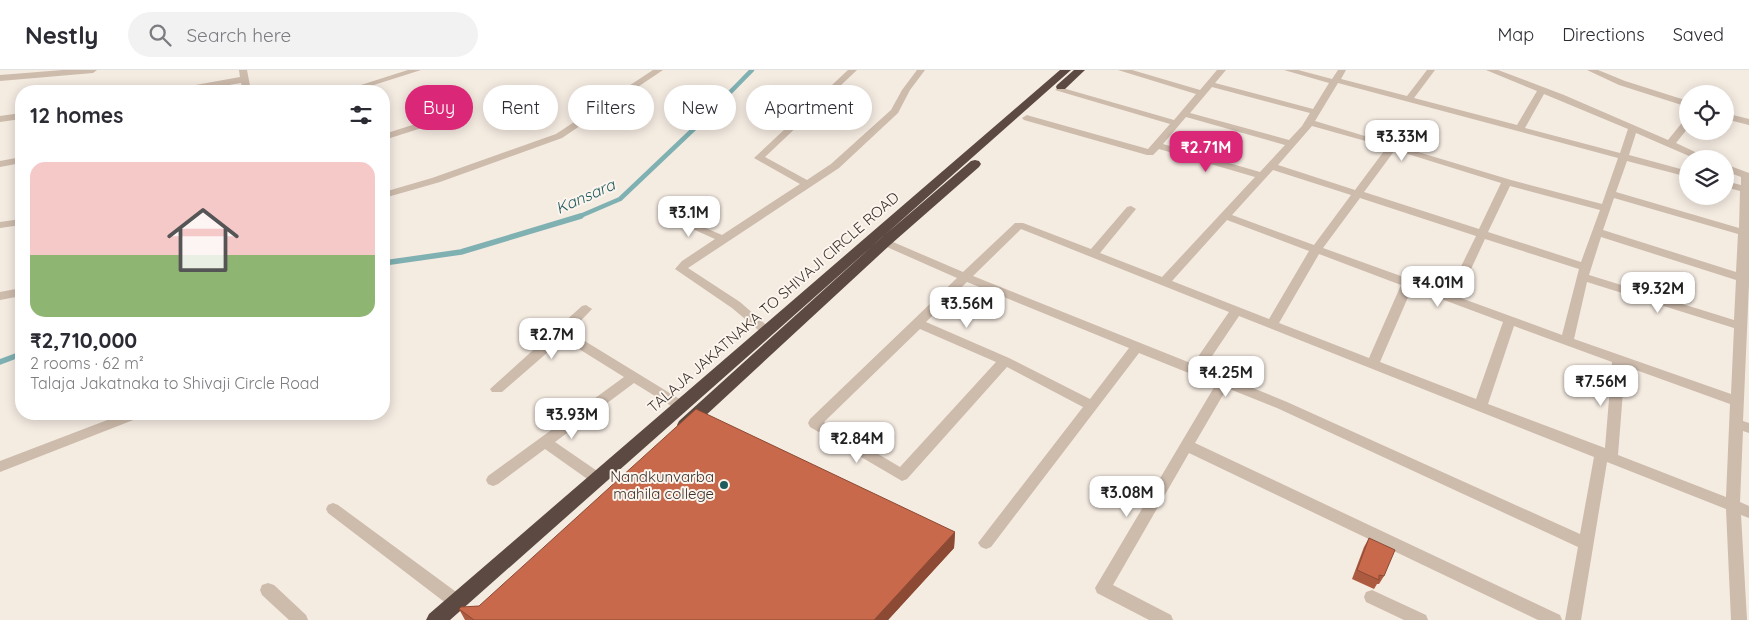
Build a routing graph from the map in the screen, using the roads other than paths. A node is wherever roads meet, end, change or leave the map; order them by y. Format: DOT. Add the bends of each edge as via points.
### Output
graph roads {
  1 [pos="93,70"];
  2 [pos="375,70"];
  3 [pos="417,70"];
  4 [pos="659,70"];
  5 [pos="853,70"];
  6 [pos="921,70"];
  7 [pos="1066,70"];
  8 [pos="1080,70"];
  9 [pos="1122,70"];
  10 [pos="1222,70"];
  11 [pos="1288,70"];
  12 [pos="1342,70"];
  13 [pos="1431,70"];
  14 [pos="1490,70"];
  15 [pos="1592,70"];
  16 [pos="64,71"];
  17 [pos="244,75"];
  18 [pos="0,78"];
  19 [pos="383,80"];
  20 [pos="1335,81"];
  21 [pos="1210,84"];
  22 [pos="203,85"];
  23 [pos="366,85"];
  24 [pos="1059,90"];
  25 [pos="1542,90"];
  26 [pos="1202,93"];
  27 [pos="1409,99"];
  28 [pos="1679,101"];
  29 [pos="1316,112"];
  30 [pos="1184,114"];
  31 [pos="15,117"];
  32 [pos="1027,118"];
  33 [pos="1734,118"];
  34 [pos="0,119"];
  35 [pos="1310,122"];
  36 [pos="1749,122"];
  37 [pos="1176,123"];
  38 [pos="1633,128"];
  39 [pos="1520,129"];
  40 [pos="406,130"];
  41 [pos="1679,132"];
  42 [pos="390,135"];
  43 [pos="1292,144"];
  44 [pos="1670,144"];
  45 [pos="1156,145"];
  46 [pos="1393,146"];
  47 [pos="1684,150"];
  48 [pos="1623,157"];
  49 [pos="15,161"];
  50 [pos="0,164"];
  51 [pos="1271,166"];
  52 [pos="1679,172"];
  53 [pos="1734,173"];
  54 [pos="1262,176"];
  55 [pos="1747,181"];
  56 [pos="1507,182"];
  57 [pos="1734,183"];
  58 [pos="807,184"];
  59 [pos="390,193"];
  60 [pos="1357,194"];
  61 [pos="1611,194"];
  62 [pos="1606,208"];
  63 [pos="1131,209"];
  64 [pos="664,214"];
  65 [pos="1225,216"];
  66 [pos="15,223"];
  67 [pos="0,225"];
  68 [pos="1597,232"];
  69 [pos="1746,233"];
  70 [pos="1482,234"];
  71 [pos="723,239"];
  72 [pos="879,239"];
  73 [pos="1316,249"];
  74 [pos="1093,254"];
  75 [pos="1584,272"];
  76 [pos="966,278"];
  77 [pos="1746,279"];
  78 [pos="1164,282"];
  79 [pos="1408,283"];
  80 [pos="15,293"];
  81 [pos="0,296"];
  82 [pos="1451,299"];
  83 [pos="586,308"];
  84 [pos="1237,310"];
  85 [pos="1510,320"];
  86 [pos="918,323"];
  87 [pos="1272,324"];
  88 [pos="1740,326"];
  89 [pos="767,331"];
  90 [pos="562,333"];
  91 [pos="1567,341"];
  92 [pos="1137,347"];
  93 [pos="1619,359"];
  94 [pos="1005,361"];
  95 [pos="1373,363"];
  96 [pos="1196,370"];
  97 [pos="1744,370"];
  98 [pos="634,377"];
  99 [pos="1224,382"];
  100 [pos="497,389"];
  101 [pos="1737,401"];
  102 [pos="681,406"];
  103 [pos="1092,406"];
  104 [pos="1481,406"];
  105 [pos="121,420"];
  106 [pos="1742,426"];
  107 [pos="674,434"];
  108 [pos="545,442"];
  109 [pos="1186,445"];
  110 [pos="1607,454"];
  111 [pos="0,467"];
  112 [pos="598,479"];
  113 [pos="494,480"];
  114 [pos="1733,505"];
  115 [pos="333,509"];
  116 [pos="1749,512"];
  117 [pos="986,543"];
  118 [pos="1586,544"];
  119 [pos="268,590"];
  120 [pos="1372,597"];
  121 [pos="457,602"];
  122 [pos="300,620"];
  123 [pos="436,620"];
  124 [pos="1165,620"];
  125 [pos="1420,620"];
  126 [pos="1554,620"];
  127 [pos="1573,620"];
  128 [pos="1739,620"];
  1 -- 16 [label="street"];
  2 -- 19 [label="street"];
  3 -- 19 [label="street"];
  4 -- 59 [label="street" via="559,136"];
  5 -- 58 [label="street" via="759,158"];
  6 -- 58 [label="street" via="895,111 835,166"];
  7 -- 72 [label="highway, TALAJA JAKATNAKA TO SHIVAJI CIRCLE ROAD"];
  8 -- 24 [label="highway, TALAJA JAKATNAKA TO SHIVAJI CIRCLE ROAD"];
  9 -- 26 [label="street"];
  10 -- 21 [label="street"];
  11 -- 20 [label="street"];
  12 -- 20 [label="street"];
  13 -- 27 [label="street"];
  14 -- 25 [label="street"];
  15 -- 28 [label="street"];
  16 -- 18 [label="street"];
  17 -- 22 [label="street"];
  19 -- 23 [label="street"];
  20 -- 27 [label="street"];
  20 -- 29 [label="street"];
  21 -- 26 [label="street"];
  21 -- 29 [label="street"];
  24 -- 32 [label="highway, TALAJA JAKATNAKA TO SHIVAJI CIRCLE ROAD"];
  24 -- 37 [label="street"];
  25 -- 38 [label="street"];
  25 -- 39 [label="street"];
  26 -- 30 [label="street"];
  27 -- 39 [label="street"];
  29 -- 35 [label="street"];
  30 -- 37 [label="street"];
  30 -- 43 [label="street"];
  31 -- 34 [label="street"];
  32 -- 45 [label="street" via="1150,153"];
  32 -- 72 [label="highway, TALAJA JAKATNAKA TO SHIVAJI CIRCLE ROAD"];
  33 -- 36 [label="street"];
  35 -- 43 [label="street"];
  35 -- 46 [label="street"];
  37 -- 45 [label="street"];
  38 -- 44 [label="street"];
  38 -- 48 [label="street"];
  39 -- 48 [label="street"];
  40 -- 42 [label="street"];
  41 -- 44 [label="street"];
  43 -- 51 [label="street"];
  44 -- 47 [label="street"];
  45 -- 54 [label="street"];
  46 -- 56 [label="street"];
  46 -- 60 [label="street"];
  48 -- 52 [label="street"];
  48 -- 61 [label="street"];
  49 -- 50 [label="street"];
  51 -- 54 [label="street"];
  51 -- 60 [label="street"];
  53 -- 55 [label="street"];
  54 -- 65 [label="street"];
  55 -- 57 [label="street"];
  55 -- 69 [label="street"];
  56 -- 62 [label="street"];
  56 -- 70 [label="street"];
  58 -- 71 [label="street"];
  60 -- 70 [label="street"];
  60 -- 73 [label="street"];
  61 -- 62 [label="street"];
  61 -- 69 [label="street"];
  62 -- 68 [label="street"];
  63 -- 74 [label="street"];
  64 -- 71 [label="street"];
  65 -- 73 [label="street"];
  65 -- 78 [label="street"];
  66 -- 67 [label="street"];
  68 -- 75 [label="street"];
  68 -- 77 [label="street"];
  69 -- 77 [label="street"];
  70 -- 75 [label="street"];
  70 -- 82 [label="street"];
  71 -- 89 [label="street" via="681,269 736,305"];
  72 -- 76 [label="street"];
  72 -- 89 [label="highway, TALAJA JAKATNAKA TO SHIVAJI CIRCLE ROAD"];
  72 -- 107 [label="highway, TALAJA JAKATNAKA TO SHIVAJI CIRCLE ROAD"];
  73 -- 79 [label="street"];
  73 -- 87 [label="street"];
  74 -- 76 [label="street" via="1019,225"];
  74 -- 78 [label="street"];
  75 -- 88 [label="street"];
  75 -- 91 [label="street"];
  76 -- 86 [label="street"];
  76 -- 92 [label="street"];
  77 -- 88 [label="street"];
  78 -- 84 [label="street"];
  79 -- 82 [label="street"];
  79 -- 95 [label="street"];
  80 -- 81 [label="street"];
  82 -- 85 [label="street"];
  83 -- 90 [label="street"];
  84 -- 87 [label="street"];
  84 -- 96 [label="street"];
  85 -- 91 [label="street"];
  85 -- 104 [label="street"];
  86 -- 94 [label="street"];
  86 -- 94 [label="street" via="815,423 902,475"];
  87 -- 95 [label="street"];
  88 -- 97 [label="street"];
  89 -- 102 [label="highway, TALAJA JAKATNAKA TO SHIVAJI CIRCLE ROAD"];
  90 -- 98 [label="street"];
  90 -- 100 [label="street"];
  91 -- 93 [label="street"];
  92 -- 96 [label="street"];
  92 -- 103 [label="street"];
  93 -- 101 [label="street"];
  93 -- 110 [label="street"];
  94 -- 103 [label="street"];
  95 -- 104 [label="street"];
  96 -- 99 [label="street"];
  97 -- 101 [label="street"];
  98 -- 102 [label="street"];
  98 -- 108 [label="street"];
  99 -- 109 [label="street"];
  99 -- 118 [label="street" via="1282,405"];
  101 -- 106 [label="street"];
  102 -- 112 [label="highway, TALAJA JAKATNAKA TO SHIVAJI CIRCLE ROAD"];
  103 -- 117 [label="street"];
  104 -- 110 [label="street"];
  105 -- 111 [label="street"];
  106 -- 114 [label="street"];
  108 -- 112 [label="street"];
  108 -- 113 [label="street"];
  109 -- 124 [label="street" via="1103,588"];
  109 -- 126 [label="street"];
  110 -- 114 [label="street"];
  110 -- 118 [label="street"];
  112 -- 121 [label="highway, TALAJA JAKATNAKA TO SHIVAJI CIRCLE ROAD"];
  114 -- 116 [label="street"];
  114 -- 128 [label="street"];
  115 -- 121 [label="street"];
  118 -- 127 [label="street"];
  119 -- 122 [label="street"];
  120 -- 125 [label="street"];
  121 -- 123 [label="highway, TALAJA JAKATNAKA TO SHIVAJI CIRCLE ROAD"];
}
